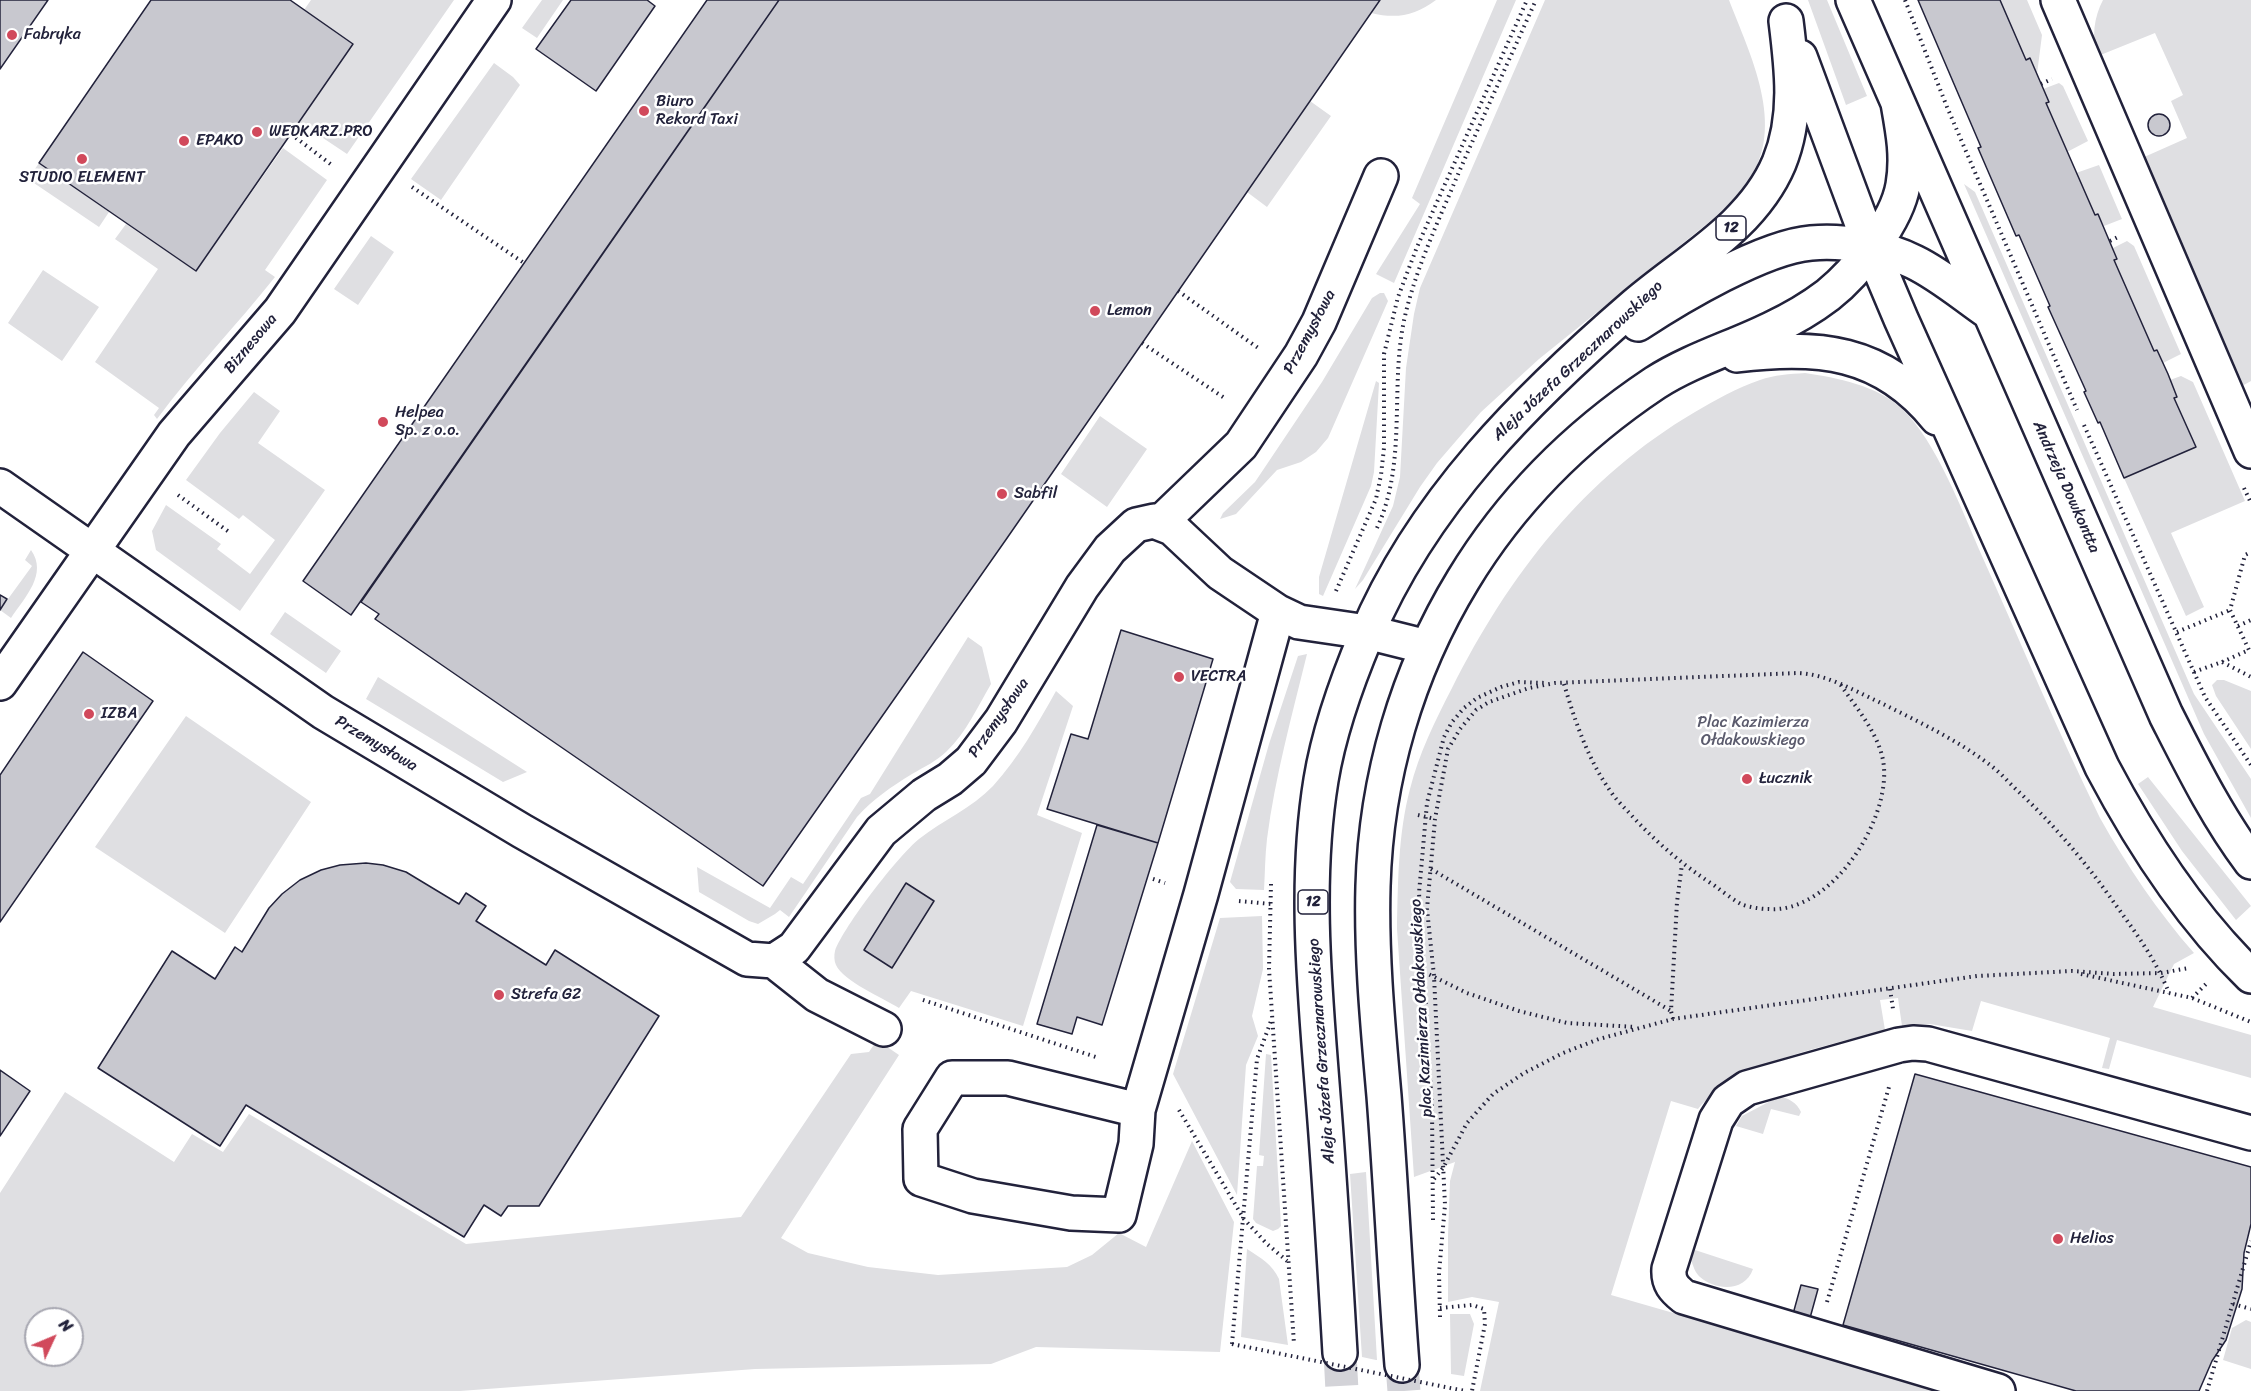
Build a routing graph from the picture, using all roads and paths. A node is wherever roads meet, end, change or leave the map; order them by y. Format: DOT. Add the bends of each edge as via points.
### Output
graph roads {
  1 [pos="494,0"];
  2 [pos="1527,0"];
  3 [pos="1536,0"];
  4 [pos="1853,0"];
  5 [pos="1905,0"];
  6 [pos="2058,0"];
  7 [pos="1782,11"];
  8 [pos="1898,103"];
  9 [pos="291,134"];
  10 [pos="336,169"];
  11 [pos="1381,176"];
  12 [pos="404,182"];
  13 [pos="1871,248"];
  14 [pos="524,263"];
  15 [pos="1178,291"];
  16 [pos="1991,314"];
  17 [pos="1142,343"];
  18 [pos="1694,362"];
  19 [pos="1290,371"];
  20 [pos="1561,373"];
  21 [pos="1257,420"];
  22 [pos="1953,437"];
  23 [pos="2251,451"];
  24 [pos="0,486"];
  25 [pos="170,489"];
  26 [pos="1161,522"];
  27 [pos="229,532"];
  28 [pos="1374,534"];
  29 [pos="92,550"];
  30 [pos="2251,552"];
  31 [pos="2230,610"];
  32 [pos="1278,612"];
  33 [pos="2251,620"];
  34 [pos="1322,626"];
  35 [pos="2238,626"];
  36 [pos="1367,632"];
  37 [pos="2177,632"];
  38 [pos="1427,647"];
  39 [pos="2250,652"];
  40 [pos="2222,662"];
  41 [pos="2194,672"];
  42 [pos="2251,677"];
  43 [pos="0,683"];
  44 [pos="1555,683"];
  45 [pos="1564,684"];
  46 [pos="1840,684"];
  47 [pos="2251,765"];
  48 [pos="2251,862"];
  49 [pos="1682,864"];
  50 [pos="1430,869"];
  51 [pos="774,961"];
  52 [pos="2072,971"];
  53 [pos="1424,972"];
  54 [pos="2161,973"];
  55 [pos="1434,976"];
  56 [pos="2251,976"];
  57 [pos="2169,993"];
  58 [pos="1671,1011"];
  59 [pos="1271,1018"];
  60 [pos="1673,1018"];
  61 [pos="2251,1022"];
  62 [pos="1639,1028"];
  63 [pos="884,1029"];
  64 [pos="1890,1084"];
  65 [pos="1138,1110"];
  66 [pos="2251,1133"];
  67 [pos="1443,1168"];
  68 [pos="1434,1179"];
  69 [pos="1432,1231"];
  70 [pos="2251,1241"];
  71 [pos="2232,1304"];
  72 [pos="1440,1308"];
  73 [pos="2251,1309"];
  74 [pos="1440,1319"];
  75 [pos="1817,1337"];
  76 [pos="1340,1353"];
  77 [pos="1402,1365"];
  78 [pos="1465,1391"];
  79 [pos="1472,1391"];
  80 [pos="1998,1391"];
  81 [pos="2207,1391"];
  1 -- 29 [label="main road, Biznesowa" via="280,311 174,434"];
  2 -- 34 [label="path" via="1416,247 1398,297 1384,354 1384,448 1376,499"];
  3 -- 28 [label="path" via="1437,225 1411,296 1400,346 1390,483"];
  4 -- 8 [label="main road, Andrzeja Dowkontta"];
  5 -- 37 [label="path" via="1947,107"];
  6 -- 23 [label="main road"];
  7 -- 13 [label="main road"];
  7 -- 20 [label="main road, Aleja Józefa Grzecznarowskiego / 12" via="1792,74 1790,121 1779,162 1766,186 1730,230 1634,306"];
  8 -- 13 [label="main road, Andrzeja Dowkontta" via="1906,150 1903,187 1892,220"];
  8 -- 16 [label="main road, Andrzeja Dowkontta"];
  9 -- 10 [label="path"];
  11 -- 19 [label="main road, Przemysłowa" via="1319,322"];
  12 -- 14 [label="path"];
  13 -- 16 [label="main road" via="1915,262"];
  13 -- 18 [label="main road" via="1848,276 1798,314"];
  13 -- 20 [label="main road" via="1810,243 1774,252 1656,312"];
  13 -- 22 [label="main road"];
  15 -- 19 [label="path"];
  16 -- 48 [label="main road, Andrzeja Dowkontta" via="2166,716 2220,817"];
  17 -- 21 [label="path"];
  18 -- 22 [label="main road" via="1780,350 1816,351 1851,358 1876,367 1903,384"];
  18 -- 38 [label="main road" via="1653,385 1592,429 1537,481 1484,547"];
  19 -- 21 [label="main road, Przemysłowa"];
  20 -- 36 [label="main road, Aleja Józefa Grzecznarowskiego / 12" via="1499,432 1431,517"];
  21 -- 26 [label="main road, Przemysłowa" via="1241,445"];
  22 -- 56 [label="main road" via="2075,710 2124,809 2170,881"];
  24 -- 29 [label="main road, Przemysłowa"];
  25 -- 27 [label="path"];
  26 -- 32 [label="main road" via="1220,573"];
  26 -- 51 [label="main road, Przemysłowa" via="1136,525 1110,549 1082,587 1001,721 971,761 881,831 802,939"];
  29 -- 43 [label="main road, Biznesowa"];
  29 -- 51 [label="main road, Przemysłowa" via="323,712 396,757 728,949 747,959"];
  30 -- 31 [label="path" via="2245,555"];
  31 -- 35 [label="path"];
  31 -- 37 [label="path"];
  32 -- 34 [label="main road" via="1299,622"];
  32 -- 65 [label="main road"];
  33 -- 35 [label="path"];
  34 -- 36 [label="main road"];
  35 -- 39 [label="path"];
  36 -- 38 [label="main road"];
  36 -- 76 [label="main road, Aleja Józefa Grzecznarowskiego / 12" via="1328,747 1314,837 1315,974"];
  37 -- 41 [label="path"];
  38 -- 77 [label="main road" via="1400,717 1391,753 1378,824 1373,887 1376,986"];
  39 -- 40 [label="path"];
  40 -- 41 [label="path"];
  40 -- 42 [label="path"];
  41 -- 47 [label="path" via="2205,697"];
  44 -- 45 [label="path, plac Kazimierza Ołdakowskiego"];
  44 -- 50 [label="path, plac Kazimierza Ołdakowskiego" via="1510,693 1490,702 1476,710 1460,729 1448,749 1440,784"];
  44 -- 53 [label="path" via="1519,682 1478,698 1464,708 1444,737 1427,803 1419,893"];
  45 -- 46 [label="path, plac Kazimierza Ołdakowskiego" via="1798,673"];
  45 -- 49 [label="path" via="1595,767 1612,794"];
  46 -- 49 [label="path" via="1870,729 1884,768 1874,821 1864,843 1844,869 1801,905 1770,909 1743,905"];
  46 -- 54 [label="path, plac Kazimierza Ołdakowskiego" via="1936,731 1992,767 2065,838 2095,875"];
  49 -- 58 [label="path"];
  50 -- 55 [label="path, plac Kazimierza Ołdakowskiego" via="1427,909"];
  50 -- 58 [label="path"];
  51 -- 63 [label="main road" via="817,995"];
  52 -- 54 [label="path"];
  52 -- 57 [label="path"];
  52 -- 60 [label="path" via="1977,976"];
  53 -- 55 [label="path"];
  53 -- 68 [label="path"];
  54 -- 57 [label="path, plac Kazimierza Ołdakowskiego"];
  55 -- 62 [label="path" via="1467,993 1519,1011 1567,1023"];
  55 -- 67 [label="path, plac Kazimierza Ołdakowskiego"];
  57 -- 61 [label="path"];
  58 -- 60 [label="path"];
  59 -- 78 [label="path, bridge" via="1257,1059 1232,1344"];
  60 -- 62 [label="path"];
  62 -- 67 [label="path" via="1563,1053 1493,1094 1467,1123"];
  64 -- 75 [label="path"];
  65 -- 65 [label="main road" via="1136,1144 1119,1215 1071,1213 973,1196 921,1179 920,1129 952,1078 1008,1078"];
  66 -- 75 [label="main road" via="1928,1044 1899,1045 1747,1088 1728,1101 1716,1120 1669,1278 1684,1297"];
  67 -- 68 [label="path"];
  67 -- 72 [label="path, plac Kazimierza Ołdakowskiego"];
  68 -- 69 [label="path"];
  70 -- 71 [label="path"];
  71 -- 73 [label="path"];
  71 -- 81 [label="path"];
  72 -- 74 [label="path, plac Kazimierza Ołdakowskiego"];
  72 -- 79 [label="path" via="1472,1305 1484,1309 1485,1324"];
  75 -- 80 [label="main road"];
}
